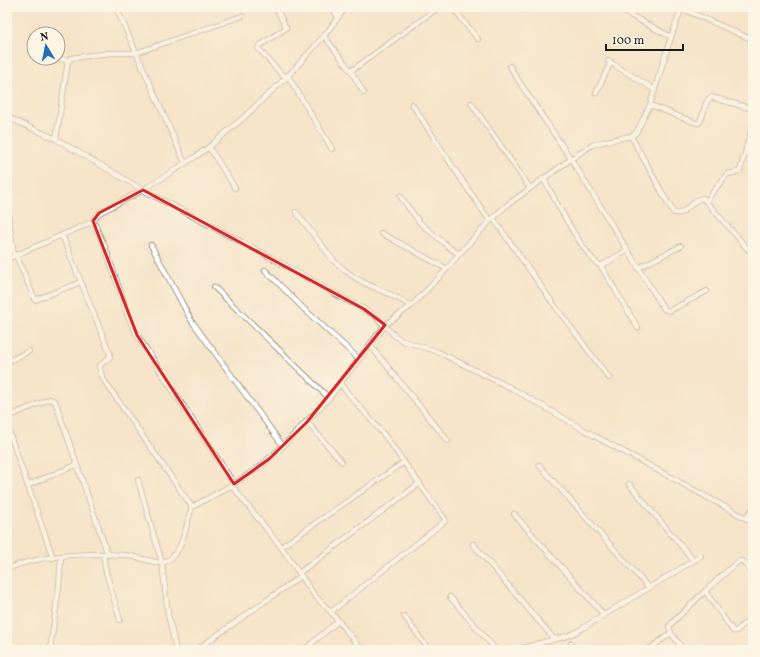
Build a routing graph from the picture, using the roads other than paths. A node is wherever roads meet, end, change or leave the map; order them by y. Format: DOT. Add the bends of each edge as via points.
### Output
graph roads {
  1 [pos="116,7"];
  2 [pos="276,7"];
  3 [pos="331,7"];
  4 [pos="346,7"];
  5 [pos="439,7"];
  6 [pos="452,7"];
  7 [pos="615,7"];
  8 [pos="682,7"];
  9 [pos="242,16"];
  10 [pos="338,17"];
  11 [pos="324,36"];
  12 [pos="671,37"];
  13 [pos="478,39"];
  14 [pos="753,40"];
  15 [pos="136,53"];
  16 [pos="68,61"];
  17 [pos="510,66"];
  18 [pos="351,71"];
  19 [pos="288,76"];
  20 [pos="655,90"];
  21 [pos="364,93"];
  22 [pos="596,93"];
  23 [pos="471,103"];
  24 [pos="412,104"];
  25 [pos="650,105"];
  26 [pos="753,109"];
  27 [pos="7,117"];
  28 [pos="753,124"];
  29 [pos="631,136"];
  30 [pos="56,139"];
  31 [pos="209,148"];
  32 [pos="332,148"];
  33 [pos="571,158"];
  34 [pos="185,163"];
  35 [pos="543,178"];
  36 [pos="235,188"];
  37 [pos="530,188"];
  38 [pos="143,190"];
  39 [pos="400,196"];
  40 [pos="707,200"];
  41 [pos="7,204"];
  42 [pos="296,212"];
  43 [pos="492,219"];
  44 [pos="93,221"];
  45 [pos="381,233"];
  46 [pos="62,235"];
  47 [pos="151,245"];
  48 [pos="681,246"];
  49 [pos="627,250"];
  50 [pos="459,254"];
  51 [pos="753,255"];
  52 [pos="15,256"];
  53 [pos="7,259"];
  54 [pos="601,266"];
  55 [pos="638,268"];
  56 [pos="447,269"];
  57 [pos="266,270"];
  58 [pos="81,282"];
  59 [pos="214,287"];
  60 [pos="707,291"];
  61 [pos="411,306"];
  62 [pos="385,325"];
  63 [pos="638,328"];
  64 [pos="370,345"];
  65 [pos="29,351"];
  66 [pos="359,359"];
  67 [pos="7,362"];
  68 [pos="609,378"];
  69 [pos="340,384"];
  70 [pos="329,398"];
  71 [pos="7,417"];
  72 [pos="307,422"];
  73 [pos="7,426"];
  74 [pos="448,441"];
  75 [pos="283,446"];
  76 [pos="342,462"];
  77 [pos="404,462"];
  78 [pos="76,465"];
  79 [pos="539,465"];
  80 [pos="138,480"];
  81 [pos="420,483"];
  82 [pos="629,484"];
  83 [pos="28,485"];
  84 [pos="233,485"];
  85 [pos="192,507"];
  86 [pos="753,509"];
  87 [pos="514,514"];
  88 [pos="745,518"];
  89 [pos="753,522"];
  90 [pos="473,544"];
  91 [pos="281,547"];
  92 [pos="105,555"];
  93 [pos="700,556"];
  94 [pos="61,557"];
  95 [pos="53,558"];
  96 [pos="694,561"];
  97 [pos="162,563"];
  98 [pos="7,569"];
  99 [pos="300,574"];
  100 [pos="753,575"];
  101 [pos="649,588"];
  102 [pos="705,591"];
  103 [pos="450,597"];
  104 [pos="331,612"];
  105 [pos="604,615"];
  106 [pos="404,616"];
  107 [pos="753,616"];
  108 [pos="120,620"];
  109 [pos="338,621"];
  110 [pos="671,633"];
  111 [pos="554,639"];
  112 [pos="571,643"];
  113 [pos="50,650"];
  114 [pos="176,650"];
  115 [pos="196,650"];
  116 [pos="304,650"];
  117 [pos="362,650"];
  118 [pos="430,650"];
  119 [pos="496,650"];
  120 [pos="515,650"];
  121 [pos="574,650"];
  122 [pos="648,650"];
  123 [pos="684,650"];
  1 -- 15 [label="street"];
  2 -- 19 [label="street" via="286,28 258,48 282,75"];
  3 -- 10 [label="street"];
  4 -- 10 [label="street"];
  5 -- 18 [label="street"];
  6 -- 13 [label="street"];
  7 -- 12 [label="street"];
  8 -- 12 [label="street"];
  8 -- 14 [label="street"];
  9 -- 15 [label="street"];
  10 -- 11 [label="street"];
  11 -- 18 [label="street"];
  11 -- 19 [label="street"];
  12 -- 20 [label="street"];
  15 -- 16 [label="street" via="96,55 71,58"];
  15 -- 34 [label="street"];
  16 -- 30 [label="street"];
  17 -- 33 [label="street"];
  18 -- 21 [label="street"];
  19 -- 31 [label="street"];
  19 -- 32 [label="street"];
  20 -- 22 [label="street" via="610,62"];
  20 -- 25 [label="street"];
  23 -- 37 [label="street"];
  24 -- 43 [label="street" via="457,173"];
  25 -- 26 [label="street" via="696,123 702,120 710,97"];
  25 -- 29 [label="street" via="639,130"];
  27 -- 30 [label="street"];
  28 -- 40 [label="street" via="740,171 727,174"];
  29 -- 33 [label="street" via="597,143"];
  29 -- 40 [label="street" via="674,213 681,214 701,198"];
  30 -- 38 [label="street"];
  31 -- 34 [label="street"];
  31 -- 36 [label="street"];
  33 -- 35 [label="street"];
  33 -- 49 [label="street"];
  34 -- 38 [label="street"];
  35 -- 37 [label="street"];
  35 -- 54 [label="street" via="586,251"];
  37 -- 43 [label="street"];
  38 -- 44 [label="street" via="99,213"];
  38 -- 62 [label="street" via="364,309"];
  39 -- 50 [label="street" via="420,223"];
  40 -- 51 [label="street"];
  41 -- 52 [label="street"];
  42 -- 61 [label="street" via="340,266 361,281"];
  43 -- 50 [label="street"];
  43 -- 68 [label="street"];
  44 -- 46 [label="street"];
  44 -- 84 [label="street" via="137,335"];
  45 -- 56 [label="street"];
  46 -- 52 [label="street"];
  46 -- 58 [label="street"];
  47 -- 75 [label="street" via="191,320"];
  48 -- 55 [label="street"];
  49 -- 54 [label="street"];
  49 -- 55 [label="street"];
  50 -- 56 [label="street"];
  52 -- 53 [label="street"];
  52 -- 58 [label="street" via="35,300"];
  54 -- 63 [label="street"];
  55 -- 60 [label="street" via="666,311"];
  56 -- 61 [label="street"];
  57 -- 66 [label="street"];
  58 -- 85 [label="street" via="110,354 110,357 99,366 103,379"];
  59 -- 70 [label="street"];
  61 -- 62 [label="street"];
  62 -- 64 [label="street"];
  62 -- 88 [label="street" via="403,341 436,351 513,390"];
  64 -- 66 [label="street"];
  64 -- 74 [label="street"];
  65 -- 67 [label="street"];
  66 -- 69 [label="street"];
  69 -- 70 [label="street"];
  69 -- 77 [label="street"];
  70 -- 72 [label="street"];
  71 -- 78 [label="street" via="53,399"];
  72 -- 75 [label="street"];
  72 -- 76 [label="street"];
  73 -- 83 [label="street"];
  75 -- 84 [label="street" via="260,467"];
  77 -- 81 [label="street"];
  77 -- 91 [label="street"];
  78 -- 83 [label="street"];
  78 -- 92 [label="street"];
  79 -- 101 [label="street"];
  80 -- 97 [label="street"];
  81 -- 99 [label="street"];
  81 -- 104 [label="street" via="445,517 445,521"];
  82 -- 96 [label="street"];
  83 -- 95 [label="street"];
  84 -- 85 [label="street"];
  84 -- 91 [label="street"];
  85 -- 97 [label="street" via="179,548 171,558"];
  86 -- 88 [label="street"];
  87 -- 105 [label="street"];
  88 -- 89 [label="street"];
  90 -- 111 [label="street"];
  91 -- 99 [label="street"];
  92 -- 94 [label="street"];
  92 -- 97 [label="street" via="134,556"];
  92 -- 108 [label="street" via="106,572"];
  93 -- 96 [label="street"];
  94 -- 95 [label="street"];
  94 -- 113 [label="street"];
  95 -- 98 [label="street"];
  96 -- 101 [label="street"];
  97 -- 114 [label="street" via="168,614"];
  99 -- 104 [label="street" via="315,596"];
  99 -- 115 [label="street"];
  100 -- 102 [label="street" via="743,562 739,561"];
  101 -- 105 [label="street"];
  102 -- 107 [label="street" via="733,631"];
  102 -- 110 [label="street" via="669,626"];
  103 -- 119 [label="street"];
  104 -- 109 [label="street"];
  105 -- 111 [label="street" via="578,632"];
  106 -- 118 [label="street"];
  109 -- 116 [label="street"];
  109 -- 117 [label="street"];
  110 -- 122 [label="street"];
  110 -- 123 [label="street"];
  111 -- 120 [label="street"];
  112 -- 121 [label="street"];
}
